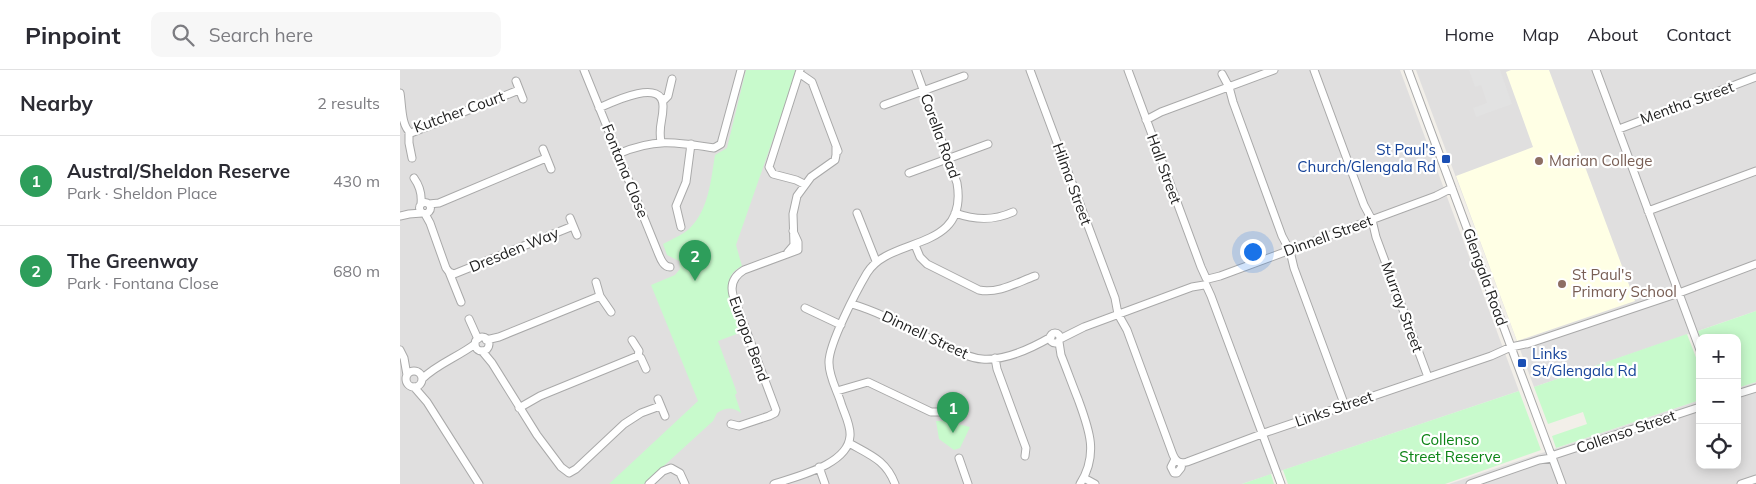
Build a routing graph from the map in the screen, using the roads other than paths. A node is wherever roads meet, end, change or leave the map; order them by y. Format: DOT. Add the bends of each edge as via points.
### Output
graph roads {
  1 [pos="584,70"];
  2 [pos="741,70"];
  3 [pos="916,70"];
  4 [pos="1030,70"];
  5 [pos="1128,70"];
  6 [pos="1274,70"];
  7 [pos="1314,70"];
  8 [pos="1408,70"];
  9 [pos="1596,70"];
  10 [pos="1222,72"];
  11 [pos="799,74"];
  12 [pos="964,76"];
  13 [pos="1756,78"];
  14 [pos="672,79"];
  15 [pos="516,81"];
  16 [pos="1227,87"];
  17 [pos="519,90"];
  18 [pos="924,91"];
  19 [pos="400,93"];
  20 [pos="523,99"];
  21 [pos="663,101"];
  22 [pos="884,105"];
  23 [pos="599,108"];
  24 [pos="1145,118"];
  25 [pos="1619,129"];
  26 [pos="409,132"];
  27 [pos="661,142"];
  28 [pos="691,144"];
  29 [pos="988,144"];
  30 [pos="543,149"];
  31 [pos="618,154"];
  32 [pos="412,158"];
  33 [pos="546,158"];
  34 [pos="949,159"];
  35 [pos="551,169"];
  36 [pos="1756,171"];
  37 [pos="909,173"];
  38 [pos="414,178"];
  39 [pos="803,187"];
  40 [pos="1453,190"];
  41 [pos="426,208"];
  42 [pos="1648,211"];
  43 [pos="955,212"];
  44 [pos="1013,212"];
  45 [pos="857,214"];
  46 [pos="400,216"];
  47 [pos="570,218"];
  48 [pos="1370,221"];
  49 [pos="573,226"];
  50 [pos="681,227"];
  51 [pos="577,236"];
  52 [pos="915,244"];
  53 [pos="1288,251"];
  54 [pos="876,261"];
  55 [pos="1756,264"];
  56 [pos="670,267"];
  57 [pos="449,272"];
  58 [pos="1035,276"];
  59 [pos="596,282"];
  60 [pos="1206,282"];
  61 [pos="1679,293"];
  62 [pos="600,296"];
  63 [pos="853,301"];
  64 [pos="462,302"];
  65 [pos="804,308"];
  66 [pos="611,312"];
  67 [pos="1120,314"];
  68 [pos="469,319"];
  69 [pos="841,325"];
  70 [pos="1696,339"];
  71 [pos="632,340"];
  72 [pos="1056,340"];
  73 [pos="482,345"];
  74 [pos="1512,349"];
  75 [pos="400,350"];
  76 [pos="638,356"];
  77 [pos="995,358"];
  78 [pos="433,369"];
  79 [pos="646,369"];
  80 [pos="1428,378"];
  81 [pos="409,380"];
  82 [pos="422,381"];
  83 [pos="1756,389"];
  84 [pos="837,392"];
  85 [pos="1741,393"];
  86 [pos="427,402"];
  87 [pos="1345,406"];
  88 [pos="519,408"];
  89 [pos="1696,408"];
  90 [pos="941,412"];
  91 [pos="665,416"];
  92 [pos="731,424"];
  93 [pos="1263,434"];
  94 [pos="849,443"];
  95 [pos="1025,456"];
  96 [pos="1551,456"];
  97 [pos="959,458"];
  98 [pos="1178,461"];
  99 [pos="819,467"];
  100 [pos="1756,479"];
  101 [pos="1082,481"];
  102 [pos="479,484"];
  103 [pos="649,484"];
  104 [pos="685,484"];
  105 [pos="774,484"];
  106 [pos="825,484"];
  107 [pos="895,484"];
  108 [pos="968,484"];
  109 [pos="1095,484"];
  110 [pos="1281,484"];
  111 [pos="1470,484"];
  112 [pos="1562,484"];
  113 [pos="1741,484"];
  1 -- 23 [label="street, Fontana Close"];
  2 -- 28 [label="street" via="721,144 714,148"];
  3 -- 18 [label="street, Corella Road"];
  4 -- 67 [label="street, Hilma Street"];
  5 -- 24 [label="street, Hall Street"];
  6 -- 16 [label="street"];
  7 -- 48 [label="street, Murray Street"];
  8 -- 40 [label="street, Glengala Road"];
  9 -- 25 [label="street"];
  10 -- 16 [label="street"];
  11 -- 39 [label="street" via="773,157 773,168"];
  11 -- 39 [label="street" via="810,80 840,159 815,174"];
  12 -- 18 [label="street"];
  13 -- 25 [label="street, Mentha Street"];
  14 -- 21 [label="street" via="668,96"];
  15 -- 17 [label="street, Kutcher Court"];
  16 -- 24 [label="street"];
  16 -- 53 [label="street"];
  17 -- 20 [label="street, Kutcher Court"];
  17 -- 26 [label="street, Kutcher Court"];
  18 -- 22 [label="street"];
  18 -- 34 [label="street, Corella Road"];
  19 -- 26 [label="street, Kutcher Court"];
  21 -- 23 [label="street" via="656,94 636,93"];
  21 -- 27 [label="street" via="659,130"];
  23 -- 31 [label="street, Fontana Close"];
  24 -- 60 [label="street, Hall Street"];
  25 -- 42 [label="street"];
  26 -- 32 [label="street"];
  27 -- 28 [label="street"];
  27 -- 31 [label="street" via="639,145"];
  28 -- 50 [label="street" via="686,182 676,206"];
  29 -- 34 [label="street"];
  30 -- 33 [label="street"];
  31 -- 56 [label="street, Fontana Close" via="659,255"];
  33 -- 35 [label="street"];
  33 -- 41 [label="street"];
  34 -- 37 [label="street"];
  34 -- 43 [label="street, Corella Road" via="958,186"];
  36 -- 42 [label="street"];
  38 -- 41 [label="street"];
  39 -- 92 [label="street, Europa Bend" via="794,208 794,245 791,250 744,270 732,284 732,295 770,398 770,411 739,426"];
  40 -- 48 [label="street, Dinnell Street"];
  40 -- 74 [label="street, Glengala Road"];
  41 -- 46 [label="street"];
  41 -- 57 [label="street, Dresden Way"];
  42 -- 61 [label="street"];
  43 -- 44 [label="street" via="985,219"];
  43 -- 52 [label="street, Corella Road" via="942,231"];
  45 -- 54 [label="street"];
  47 -- 49 [label="street, Dresden Way"];
  48 -- 53 [label="street, Dinnell Street"];
  48 -- 80 [label="street, Murray Street"];
  49 -- 51 [label="street, Dresden Way"];
  49 -- 57 [label="street, Dresden Way" via="461,272"];
  52 -- 54 [label="street, Corella Road"];
  52 -- 58 [label="street" via="927,264 979,290 988,292"];
  53 -- 60 [label="street, Dinnell Street"];
  53 -- 87 [label="street"];
  54 -- 63 [label="street"];
  55 -- 61 [label="street, Links Street"];
  57 -- 64 [label="street"];
  59 -- 62 [label="street"];
  60 -- 67 [label="street, Dinnell Street"];
  60 -- 93 [label="street, Hall Street"];
  61 -- 70 [label="street"];
  61 -- 74 [label="street, Links Street"];
  62 -- 66 [label="street"];
  62 -- 73 [label="street"];
  63 -- 69 [label="street"];
  63 -- 77 [label="street, Dinnell Street" via="970,357"];
  65 -- 69 [label="street"];
  67 -- 72 [label="street, Dinnell Street"];
  67 -- 98 [label="street, Hilma Street"];
  68 -- 73 [label="street"];
  69 -- 84 [label="street" via="829,358"];
  71 -- 76 [label="street" via="639,351"];
  72 -- 77 [label="street, Dinnell Street"];
  72 -- 101 [label="street" via="1090,434 1090,462"];
  73 -- 78 [label="street"];
  73 -- 88 [label="street"];
  74 -- 80 [label="street, Links Street"];
  74 -- 96 [label="street, Glengala Road"];
  75 -- 81 [label="street"];
  76 -- 79 [label="street"];
  76 -- 88 [label="street"];
  77 -- 95 [label="street" via="1026,448"];
  78 -- 81 [label="street"];
  78 -- 82 [label="street"];
  80 -- 87 [label="street, Links Street"];
  81 -- 82 [label="street"];
  81 -- 82 [label="street"];
  81 -- 86 [label="street"];
  82 -- 86 [label="street"];
  83 -- 85 [label="street"];
  84 -- 90 [label="street" via="868,382 931,412"];
  84 -- 94 [label="street" via="850,428"];
  86 -- 102 [label="street"];
  87 -- 93 [label="street, Links Street"];
  88 -- 91 [label="street" via="561,467 569,473 624,424 659,403"];
  89 -- 96 [label="street, Collenso Street"];
  93 -- 98 [label="street, Links Street"];
  93 -- 110 [label="street, Hall Street"];
  94 -- 99 [label="street" via="839,457"];
  94 -- 107 [label="street" via="885,465"];
  96 -- 111 [label="street, Collenso Street"];
  96 -- 112 [label="street, Glengala Road"];
  97 -- 108 [label="street"];
  99 -- 105 [label="street"];
  99 -- 106 [label="street"];
  100 -- 113 [label="street"];
  101 -- 109 [label="street"];
  103 -- 104 [label="street" via="671,468 680,473"];
}
